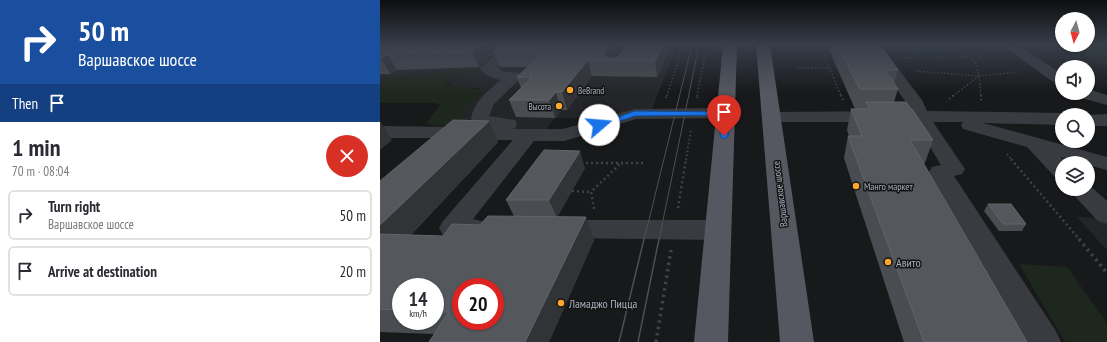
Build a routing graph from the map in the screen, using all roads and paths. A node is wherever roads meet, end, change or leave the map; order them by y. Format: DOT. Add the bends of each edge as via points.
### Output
graph roads {
  1 [pos="975,60"];
  2 [pos="496,61"];
  3 [pos="678,61"];
  4 [pos="704,61"];
  5 [pos="729,61"];
  6 [pos="765,61"];
  7 [pos="827,61"];
  8 [pos="885,61"];
  9 [pos="1033,61"];
  10 [pos="796,68"];
  11 [pos="830,68"];
  12 [pos="1044,69"];
  13 [pos="912,71"];
  14 [pos="979,76"];
  15 [pos="1055,76"];
  16 [pos="1095,96"];
  17 [pos="1107,100"];
  18 [pos="982,106"];
  19 [pos="610,110"];
  20 [pos="694,113"];
  21 [pos="726,113"];
  22 [pos="635,114"];
  23 [pos="661,114"];
  24 [pos="771,117"];
  25 [pos="850,117"];
  26 [pos="928,117"];
  27 [pos="1055,119"];
  28 [pos="1095,120"];
  29 [pos="1107,120"];
  30 [pos="599,125"];
  31 [pos="380,132"];
  32 [pos="453,134"];
  33 [pos="528,135"];
  34 [pos="1035,145"];
  35 [pos="436,149"];
  36 [pos="576,163"];
  37 [pos="622,163"];
  38 [pos="645,163"];
  39 [pos="1055,164"];
  40 [pos="1107,164"];
  41 [pos="572,191"];
  42 [pos="591,192"];
  43 [pos="1087,196"];
  44 [pos="1045,199"];
  45 [pos="1107,215"];
  46 [pos="498,229"];
  47 [pos="536,229"];
  48 [pos="598,229"];
  49 [pos="675,230"];
  50 [pos="718,230"];
  51 [pos="1107,273"];
  52 [pos="656,342"];
  53 [pos="711,342"];
  54 [pos="797,342"];
  55 [pos="1044,342"];
  1 -- 14 [label="path"];
  2 -- 30 [label="lane" via="487,68 499,76 515,76 486,102 479,113 480,119 512,124"];
  3 -- 23 [label="path"];
  4 -- 20 [label="path"];
  5 -- 21 [label="main road"];
  6 -- 24 [label="main road, Варшавское шоссе"];
  7 -- 11 [label="path"];
  8 -- 26 [label="lane"];
  9 -- 12 [label="lane"];
  10 -- 11 [label="path"];
  11 -- 25 [label="path"];
  12 -- 14 [label="path"];
  12 -- 15 [label="lane"];
  13 -- 14 [label="path"];
  14 -- 18 [label="path"];
  14 -- 26 [label="path"];
  16 -- 17 [label="lane"];
  19 -- 22 [label="lane" via="627,110"];
  20 -- 21 [label="lane"];
  20 -- 23 [label="lane"];
  20 -- 49 [label="path"];
  21 -- 50 [label="main road"];
  22 -- 23 [label="lane"];
  22 -- 30 [label="lane"];
  24 -- 25 [label="lane"];
  24 -- 54 [label="main road, Варшавское шоссе"];
  25 -- 26 [label="lane"];
  26 -- 27 [label="lane"];
  26 -- 34 [label="lane"];
  26 -- 55 [label="lane" via="954,169 940,172"];
  28 -- 29 [label="lane"];
  30 -- 33 [label="lane" via="564,135"];
  31 -- 32 [label="lane"];
  32 -- 33 [label="lane"];
  32 -- 35 [label="lane"];
  33 -- 46 [label="lane" via="452,228"];
  34 -- 39 [label="lane"];
  34 -- 40 [label="lane"];
  36 -- 37 [label="path"];
  37 -- 38 [label="path"];
  37 -- 42 [label="path"];
  41 -- 42 [label="path"];
  42 -- 48 [label="path"];
  43 -- 45 [label="lane"];
  44 -- 51 [label="path"];
  47 -- 48 [label="lane"];
  48 -- 49 [label="lane"];
  49 -- 50 [label="lane"];
  49 -- 52 [label="path"];
  50 -- 53 [label="main road"];
}
